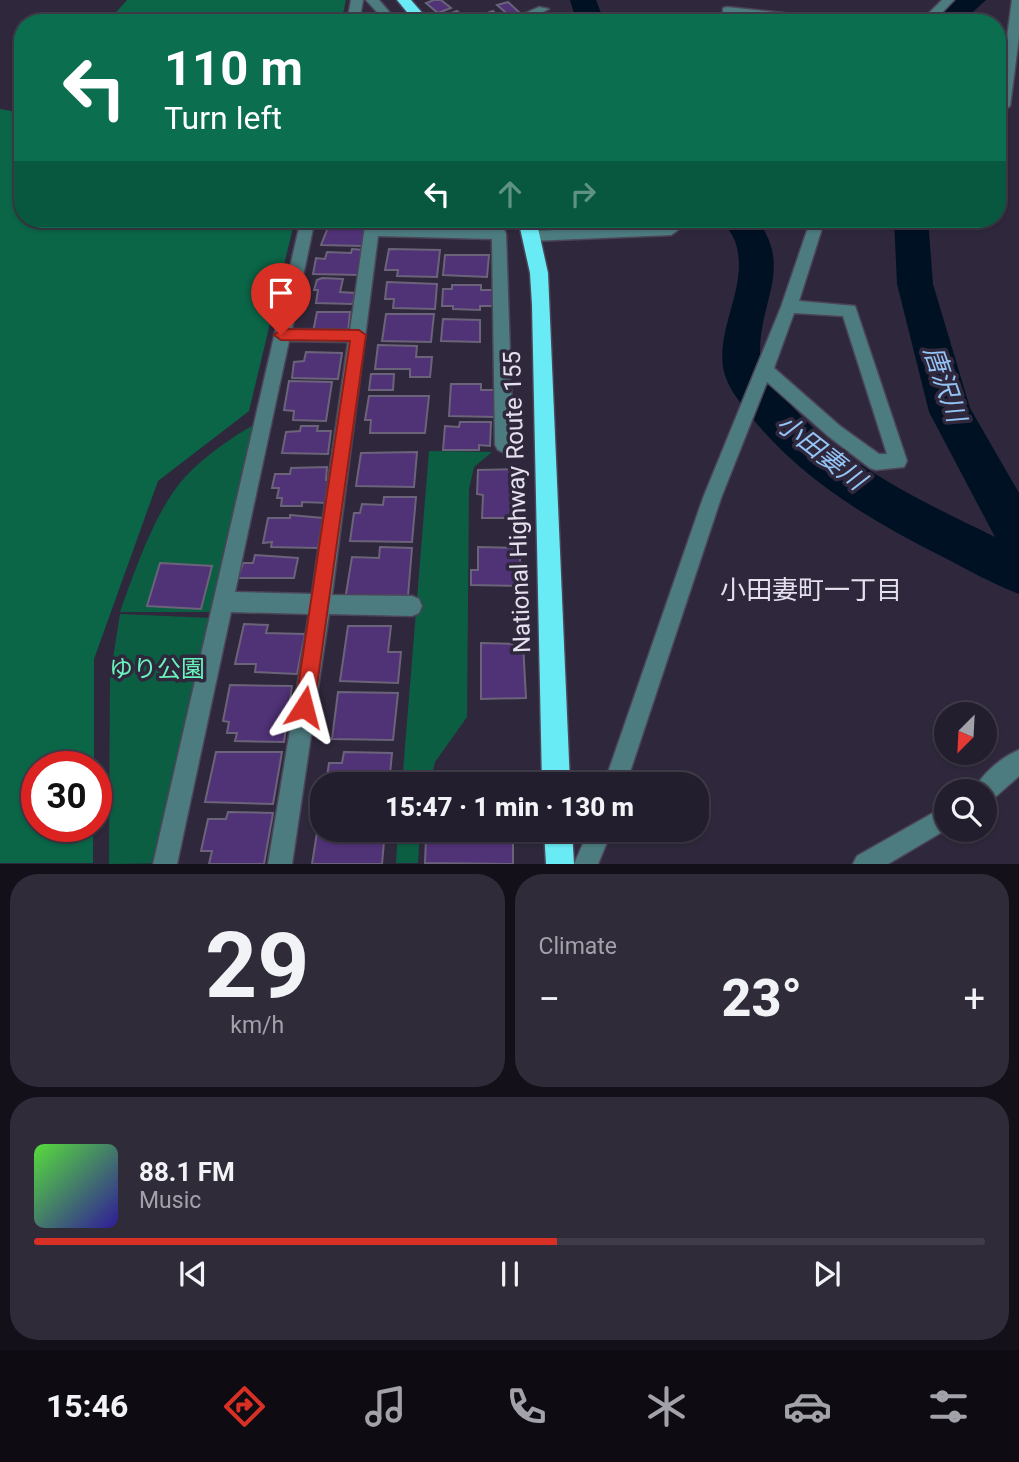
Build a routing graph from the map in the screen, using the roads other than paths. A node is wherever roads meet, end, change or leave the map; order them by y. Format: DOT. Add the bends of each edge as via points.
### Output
graph roads {
  1 [pos="372,0"];
  2 [pos="404,0"];
  3 [pos="948,0"];
  4 [pos="1018,0"];
  5 [pos="543,9"];
  6 [pos="387,14"];
  7 [pos="416,14"];
  8 [pos="531,14"];
  9 [pos="733,14"];
  10 [pos="773,14"];
  11 [pos="934,14"];
  12 [pos="1006,74"];
  13 [pos="306,228"];
  14 [pos="372,228"];
  15 [pos="496,228"];
  16 [pos="530,228"];
  17 [pos="577,228"];
  18 [pos="815,228"];
  19 [pos="671,230"];
  20 [pos="789,307"];
  21 [pos="281,335"];
  22 [pos="359,335"];
  23 [pos="763,373"];
  24 [pos="504,445"];
  25 [pos="224,602"];
  26 [pos="321,602"];
  27 [pos="412,606"];
  28 [pos="1019,761"];
  29 [pos="556,772"];
  30 [pos="619,772"];
  31 [pos="997,780"];
  32 [pos="934,824"];
  33 [pos="559,842"];
  34 [pos="595,842"];
  35 [pos="165,863"];
  36 [pos="280,863"];
  37 [pos="560,863"];
  38 [pos="586,863"];
  39 [pos="865,863"];
  1 -- 6 [label="street"];
  2 -- 7 [label="highway"];
  3 -- 11 [label="street"];
  4 -- 12 [label="street"];
  5 -- 8 [label="street"];
  9 -- 10 [label="street" via="723,8"];
  13 -- 21 [label="street"];
  14 -- 22 [label="street"];
  15 -- 24 [label="street"];
  16 -- 29 [label="highway, National Highway Route 155" via="541,305"];
  17 -- 19 [label="street"];
  18 -- 20 [label="street"];
  20 -- 23 [label="street"];
  20 -- 23 [label="street" via="849,310 898,461 876,462"];
  21 -- 22 [label="street"];
  21 -- 25 [label="street"];
  22 -- 26 [label="street"];
  23 -- 30 [label="street" via="712,498"];
  25 -- 26 [label="street"];
  25 -- 35 [label="street"];
  26 -- 27 [label="street"];
  26 -- 36 [label="street"];
  28 -- 31 [label="street"];
  32 -- 39 [label="street"];
  33 -- 37 [label="highway"];
  34 -- 38 [label="street"];
}
